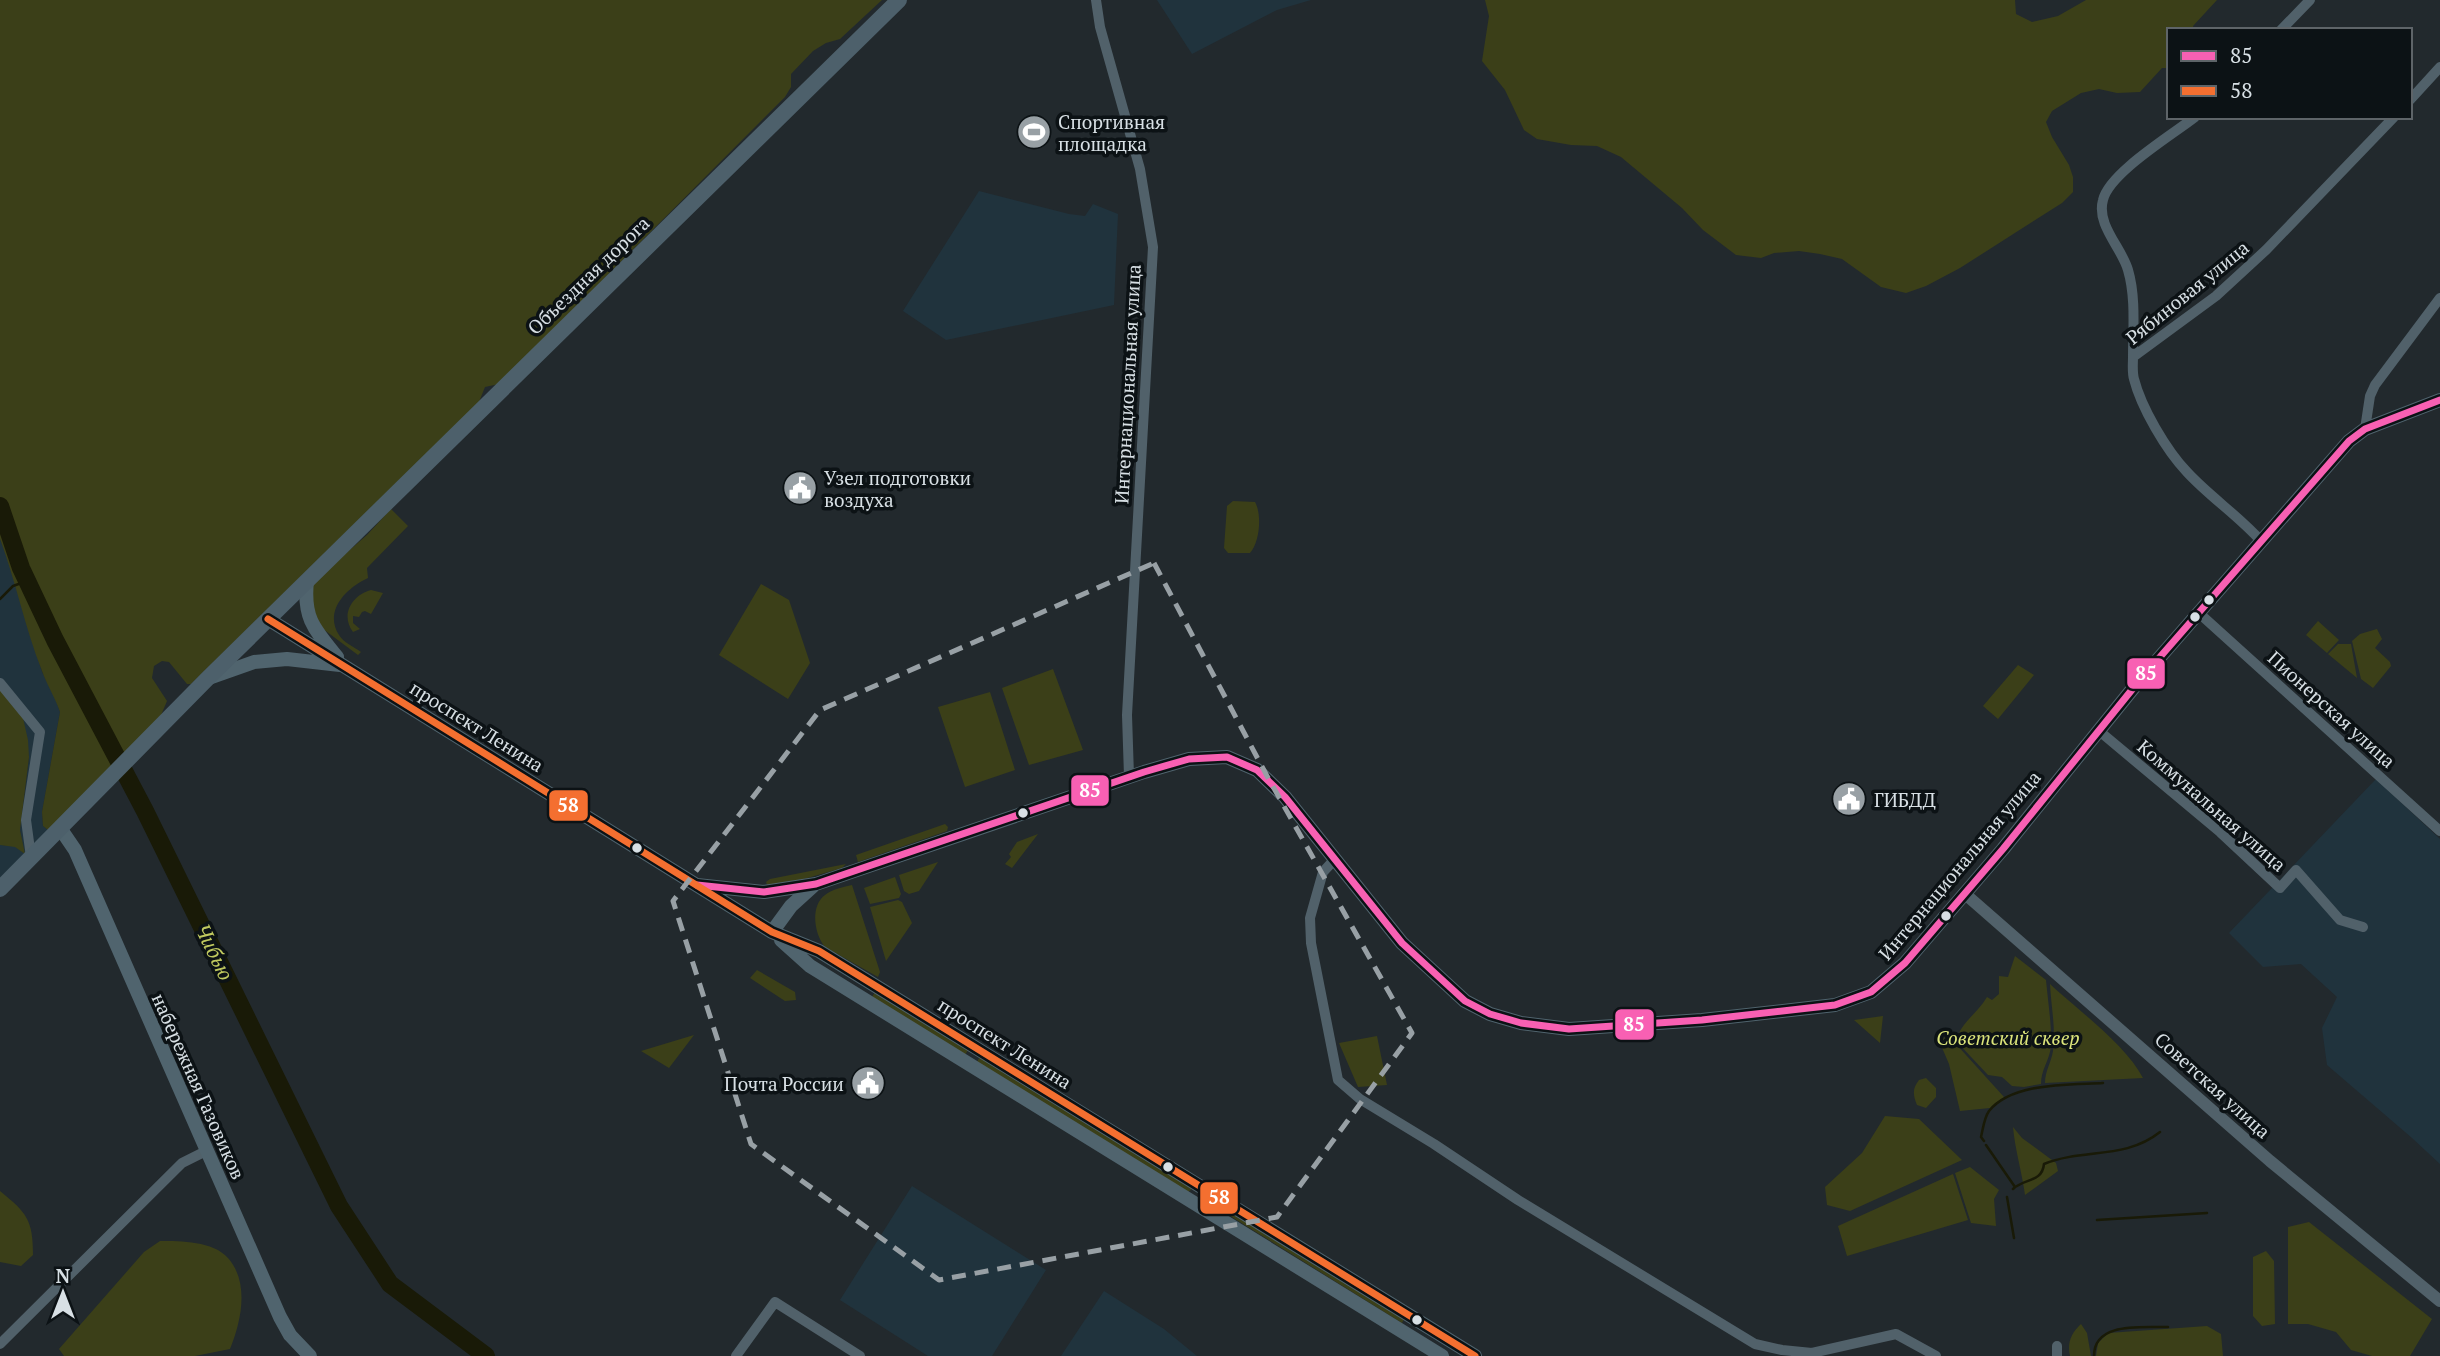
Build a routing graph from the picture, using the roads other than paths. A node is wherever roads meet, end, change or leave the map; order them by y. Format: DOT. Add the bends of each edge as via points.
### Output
graph roads {
  1 [pos="899,0"];
  2 [pos="1097,0"];
  3 [pos="2310,0"];
  4 [pos="2283,28"];
  5 [pos="2440,67"];
  6 [pos="2412,98"];
  7 [pos="2191,119"];
  8 [pos="2392,119"];
  9 [pos="2440,298"];
  10 [pos="2133,357"];
  11 [pos="2440,400"];
  12 [pos="2365,429"];
  13 [pos="2262,542"];
  14 [pos="307,581"];
  15 [pos="2200,614"];
  16 [pos="268,619"];
  17 [pos="344,666"];
  18 [pos="207,679"];
  19 [pos="0,683"];
  20 [pos="2098,730"];
  21 [pos="1129,776"];
  22 [pos="60,828"];
  23 [pos="2440,831"];
  24 [pos="31,857"];
  25 [pos="1335,859"];
  26 [pos="816,884"];
  27 [pos="697,885"];
  28 [pos="0,888"];
  29 [pos="1964,893"];
  30 [pos="2363,927"];
  31 [pos="772,932"];
  32 [pos="206,1151"];
  33 [pos="1214,1194"];
  34 [pos="1204,1209"];
  35 [pos="2440,1301"];
  36 [pos="0,1343"];
  37 [pos="737,1355"];
  38 [pos="310,1356"];
  39 [pos="860,1356"];
  40 [pos="1442,1356"];
  41 [pos="1475,1356"];
  42 [pos="1937,1356"];
  1 -- 14 [label="main road, Объездная дорога"];
  2 -- 21 [label="street, Интернациональная улица" via="1100,27 1140,169 1153,247 1127,715"];
  3 -- 4 [label="street"];
  5 -- 6 [label="street"];
  7 -- 10 [label="street" via="2116,177 2102,200 2104,220 2129,271"];
  8 -- 10 [label="street, Рябиновая улица" via="2216,296"];
  9 -- 12 [label="street" via="2375,386"];
  10 -- 13 [label="street, Рябиновая улица" via="2133,376 2162,437 2186,471"];
  11 -- 12 [label="main road, Интернациональная улица"];
  12 -- 13 [label="main road, Интернациональная улица" via="2349,441"];
  13 -- 15 [label="main road, Интернациональная улица"];
  14 -- 16 [label="main road, Объездная дорога"];
  14 -- 17 [label="main road" via="307,615"];
  15 -- 20 [label="main road, Интернациональная улица"];
  15 -- 23 [label="street, Пионерская улица"];
  16 -- 17 [label="main road, проспект Ленина"];
  16 -- 18 [label="main road, Объездная дорога"];
  17 -- 18 [label="main road" via="287,659 254,662"];
  17 -- 27 [label="main road, проспект Ленина"];
  18 -- 22 [label="main road, Объездная дорога"];
  19 -- 24 [label="street" via="40,732 26,820"];
  20 -- 29 [label="main road, Интернациональная улица"];
  20 -- 30 [label="street, Коммунальная улица" via="2280,888 2296,870 2340,920"];
  21 -- 25 [label="main road, Интернациональная улица" via="1189,760 1227,757 1257,770"];
  21 -- 26 [label="main road, Интернациональная улица"];
  22 -- 24 [label="main road, Объездная дорога"];
  22 -- 32 [label="main road, набережная Газовиков" via="75,850"];
  24 -- 28 [label="main road, Объездная дорога"];
  25 -- 29 [label="main road, Интернациональная улица" via="1402,943 1465,1001 1521,1023 1569,1029 1835,1005 1871,992 1905,963"];
  25 -- 42 [label="street" via="1323,872 1310,918 1311,943 1338,1080 1360,1099 1755,1344 1812,1353 1896,1335"];
  26 -- 27 [label="main road, Интернациональная улица" via="764,892"];
  26 -- 31 [label="main road, Интернациональная улица" via="790,906"];
  27 -- 31 [label="main road, проспект Ленина"];
  29 -- 35 [label="street, Советская улица" via="2270,1161"];
  31 -- 33 [label="main road, проспект Ленина" via="819,951"];
  31 -- 34 [label="main road, проспект Ленина" via="810,966"];
  32 -- 36 [label="street" via="182,1163"];
  32 -- 38 [label="main road, набережная Газовиков" via="280,1317"];
  33 -- 34 [label="main road"];
  33 -- 41 [label="main road, проспект Ленина"];
  34 -- 40 [label="main road, проспект Ленина"];
  37 -- 39 [label="street" via="775,1302"];
}
